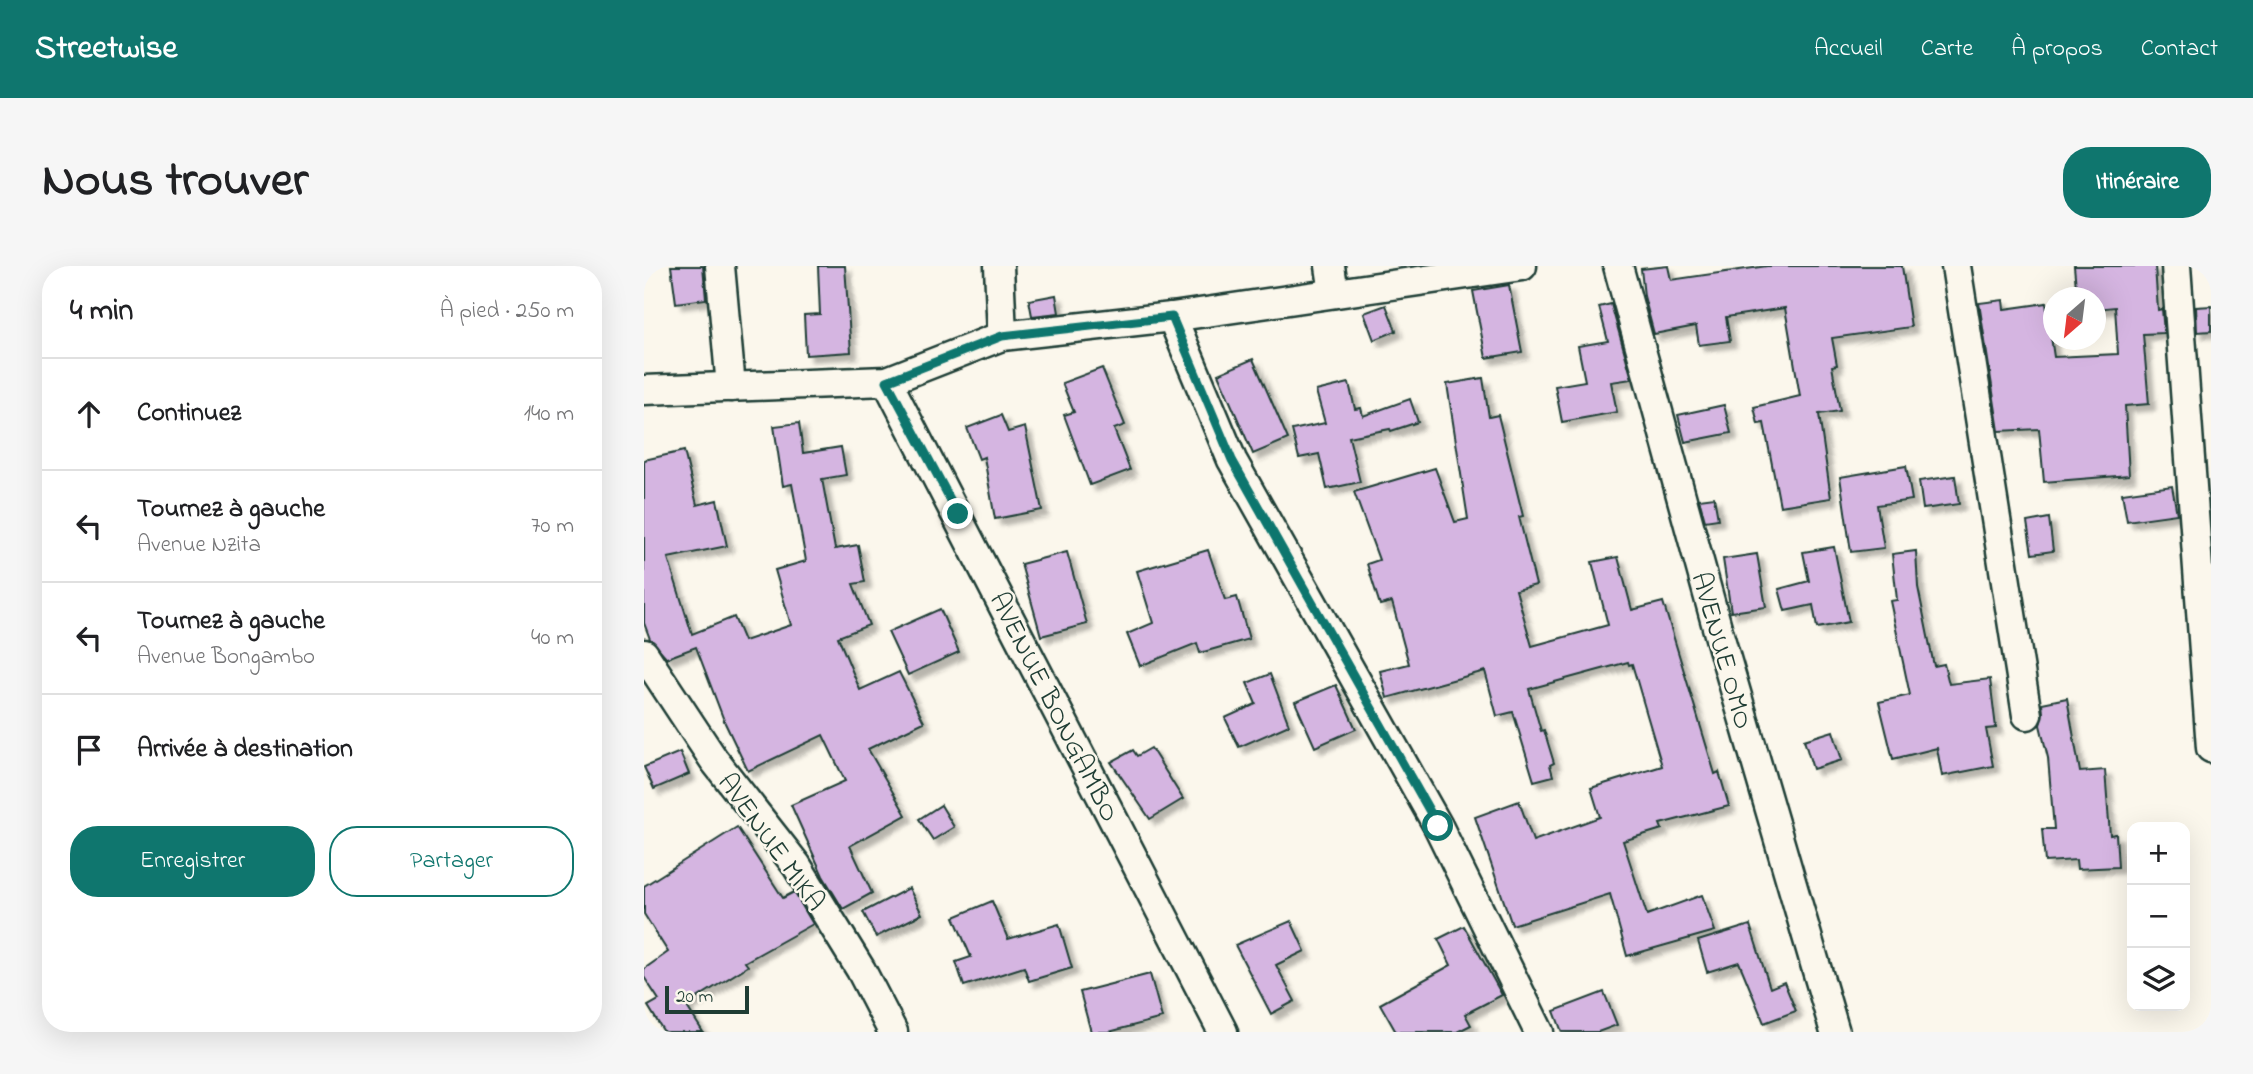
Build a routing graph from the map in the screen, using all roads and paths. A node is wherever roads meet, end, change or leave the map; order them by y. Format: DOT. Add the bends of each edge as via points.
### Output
graph roads {
  1 [pos="720,266"];
  2 [pos="999,266"];
  3 [pos="1522,266"];
  4 [pos="1618,266"];
  5 [pos="1956,266"];
  6 [pos="2176,266"];
  7 [pos="1332,279"];
  8 [pos="1172,317"];
  9 [pos="1002,336"];
  10 [pos="887,381"];
  11 [pos="731,387"];
  12 [pos="644,390"];
  13 [pos="644,654"];
  14 [pos="2027,715"];
  15 [pos="2211,748"];
  16 [pos="893,1032"];
  17 [pos="1223,1032"];
  18 [pos="1539,1032"];
  19 [pos="1835,1032"];
  1 -- 11 [label="street"];
  2 -- 9 [label="street"];
  3 -- 7 [label="street"];
  4 -- 19 [label="street, AVENUE OMO"];
  5 -- 14 [label="street"];
  6 -- 15 [label="street"];
  7 -- 8 [label="street"];
  8 -- 9 [label="street"];
  8 -- 18 [label="street" via="1232,460 1438,826"];
  9 -- 10 [label="street"];
  10 -- 11 [label="street"];
  10 -- 17 [label="street, AVENUE BONGAMBO"];
  11 -- 12 [label="street"];
  13 -- 16 [label="street, AVENUE MIKA" via="714,760 797,866"];
}
